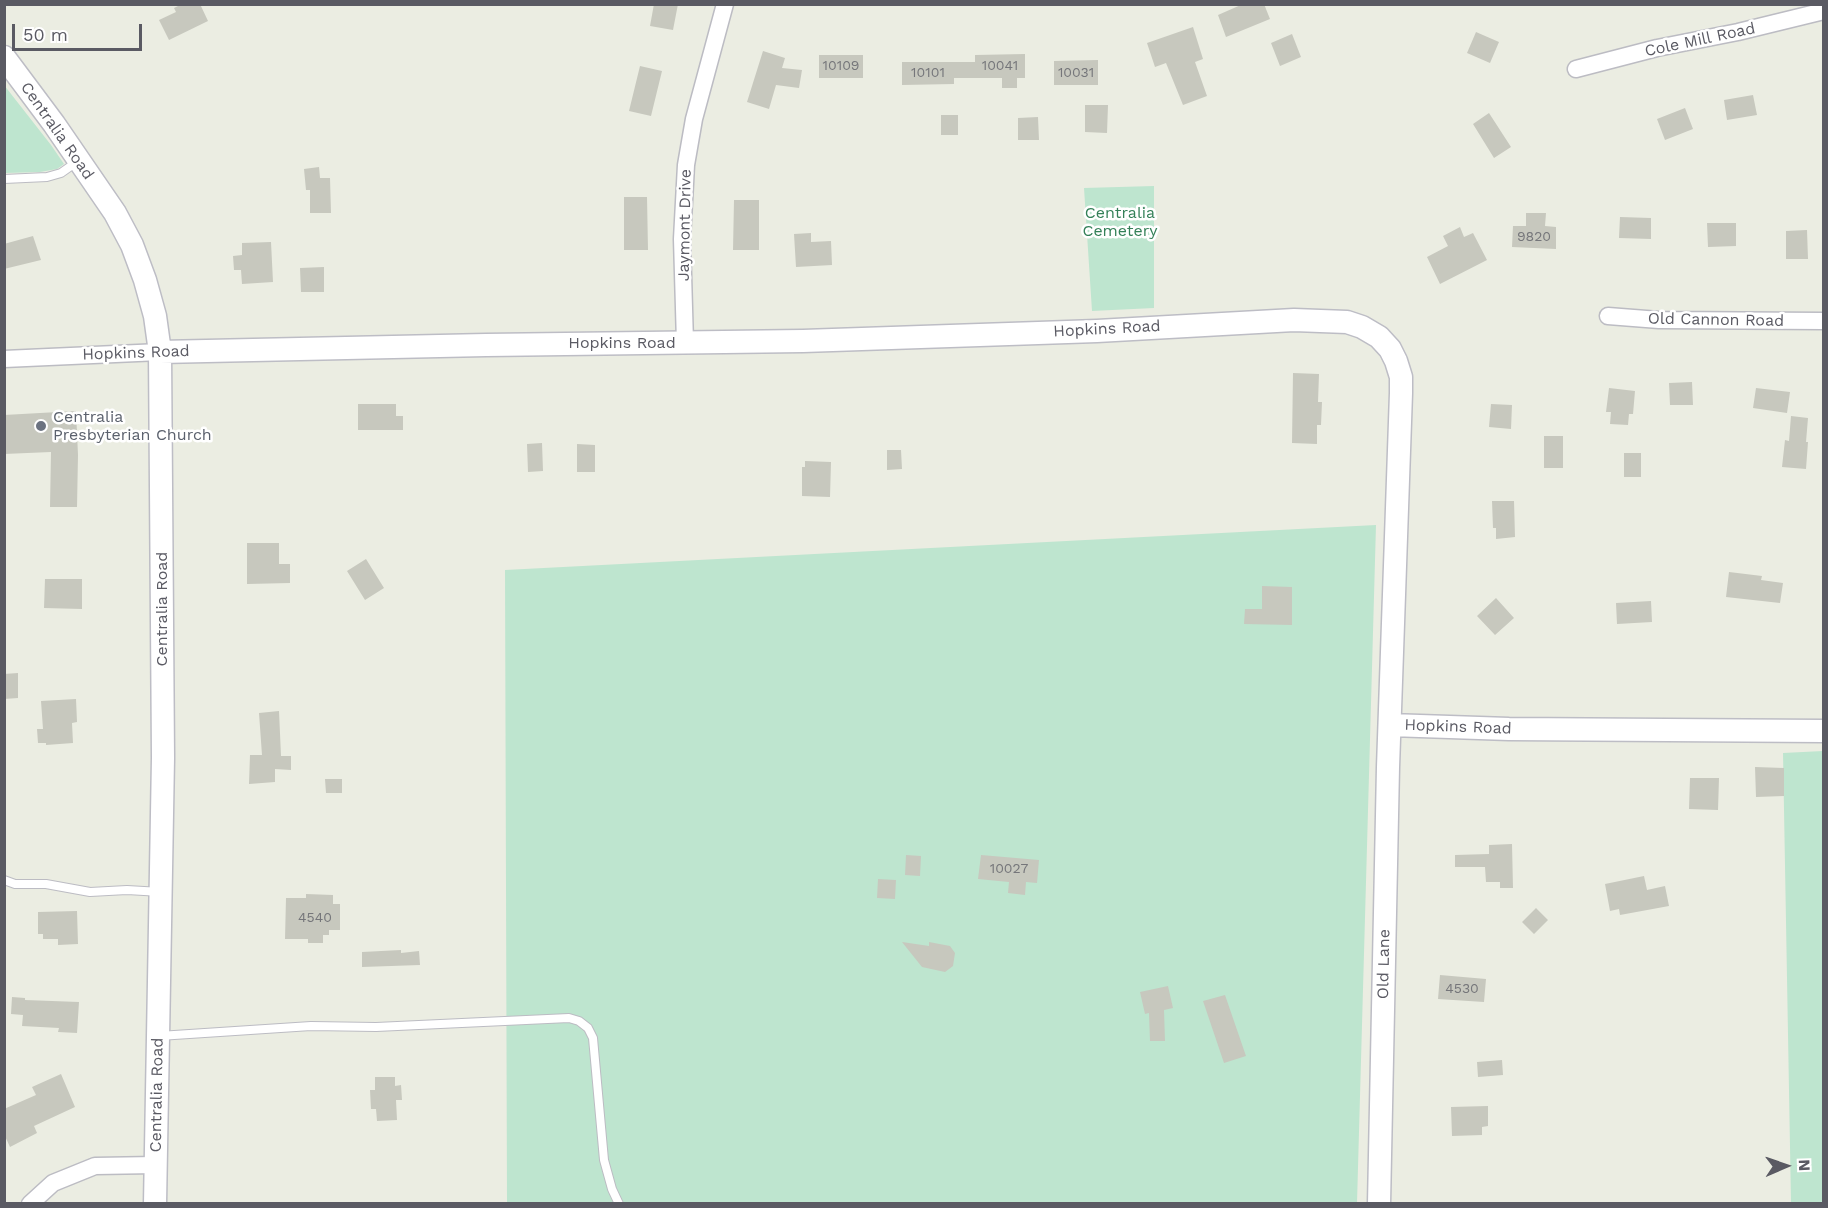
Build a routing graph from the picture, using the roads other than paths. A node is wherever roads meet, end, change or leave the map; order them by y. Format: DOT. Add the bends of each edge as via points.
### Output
graph roads {
  1 [pos="724,4"];
  2 [pos="1824,11"];
  3 [pos="4,57"];
  4 [pos="1576,69"];
  5 [pos="79,160"];
  6 [pos="4,179"];
  7 [pos="1608,316"];
  8 [pos="1824,321"];
  9 [pos="686,343"];
  10 [pos="160,352"];
  11 [pos="4,360"];
  12 [pos="1390,725"];
  13 [pos="1824,731"];
  14 [pos="4,880"];
  15 [pos="161,892"];
  16 [pos="158,1036"];
  17 [pos="156,1165"];
  18 [pos="30,1203"];
  19 [pos="155,1203"];
  20 [pos="619,1203"];
  21 [pos="1379,1203"];
  1 -- 9 [label="street, Jaymont Drive" via="686,165 682,220"];
  2 -- 4 [label="street, Cole Mill Road"];
  3 -- 5 [label="main road, Centralia Road"];
  5 -- 6 [label="lane" via="62,173 47,177"];
  5 -- 10 [label="main road, Centralia Road" via="132,245 150,298"];
  7 -- 8 [label="street, Old Cannon Road"];
  9 -- 10 [label="main road, Hopkins Road"];
  9 -- 12 [label="main road, Hopkins Road" via="1097,331 1294,320 1347,322 1362,327 1379,337 1390,350 1401,376"];
  10 -- 11 [label="street, Hopkins Road"];
  10 -- 15 [label="main road, Centralia Road"];
  12 -- 13 [label="main road, Hopkins Road"];
  12 -- 21 [label="main road, Old Lane"];
  14 -- 15 [label="lane" via="90,892"];
  15 -- 16 [label="main road, Centralia Road"];
  16 -- 17 [label="main road, Centralia Road"];
  16 -- 20 [label="lane" via="311,1026 376,1027 569,1018 579,1021 593,1038 604,1160"];
  17 -- 18 [label="street" via="95,1166 53,1183"];
  17 -- 19 [label="main road, Centralia Road"];
}
